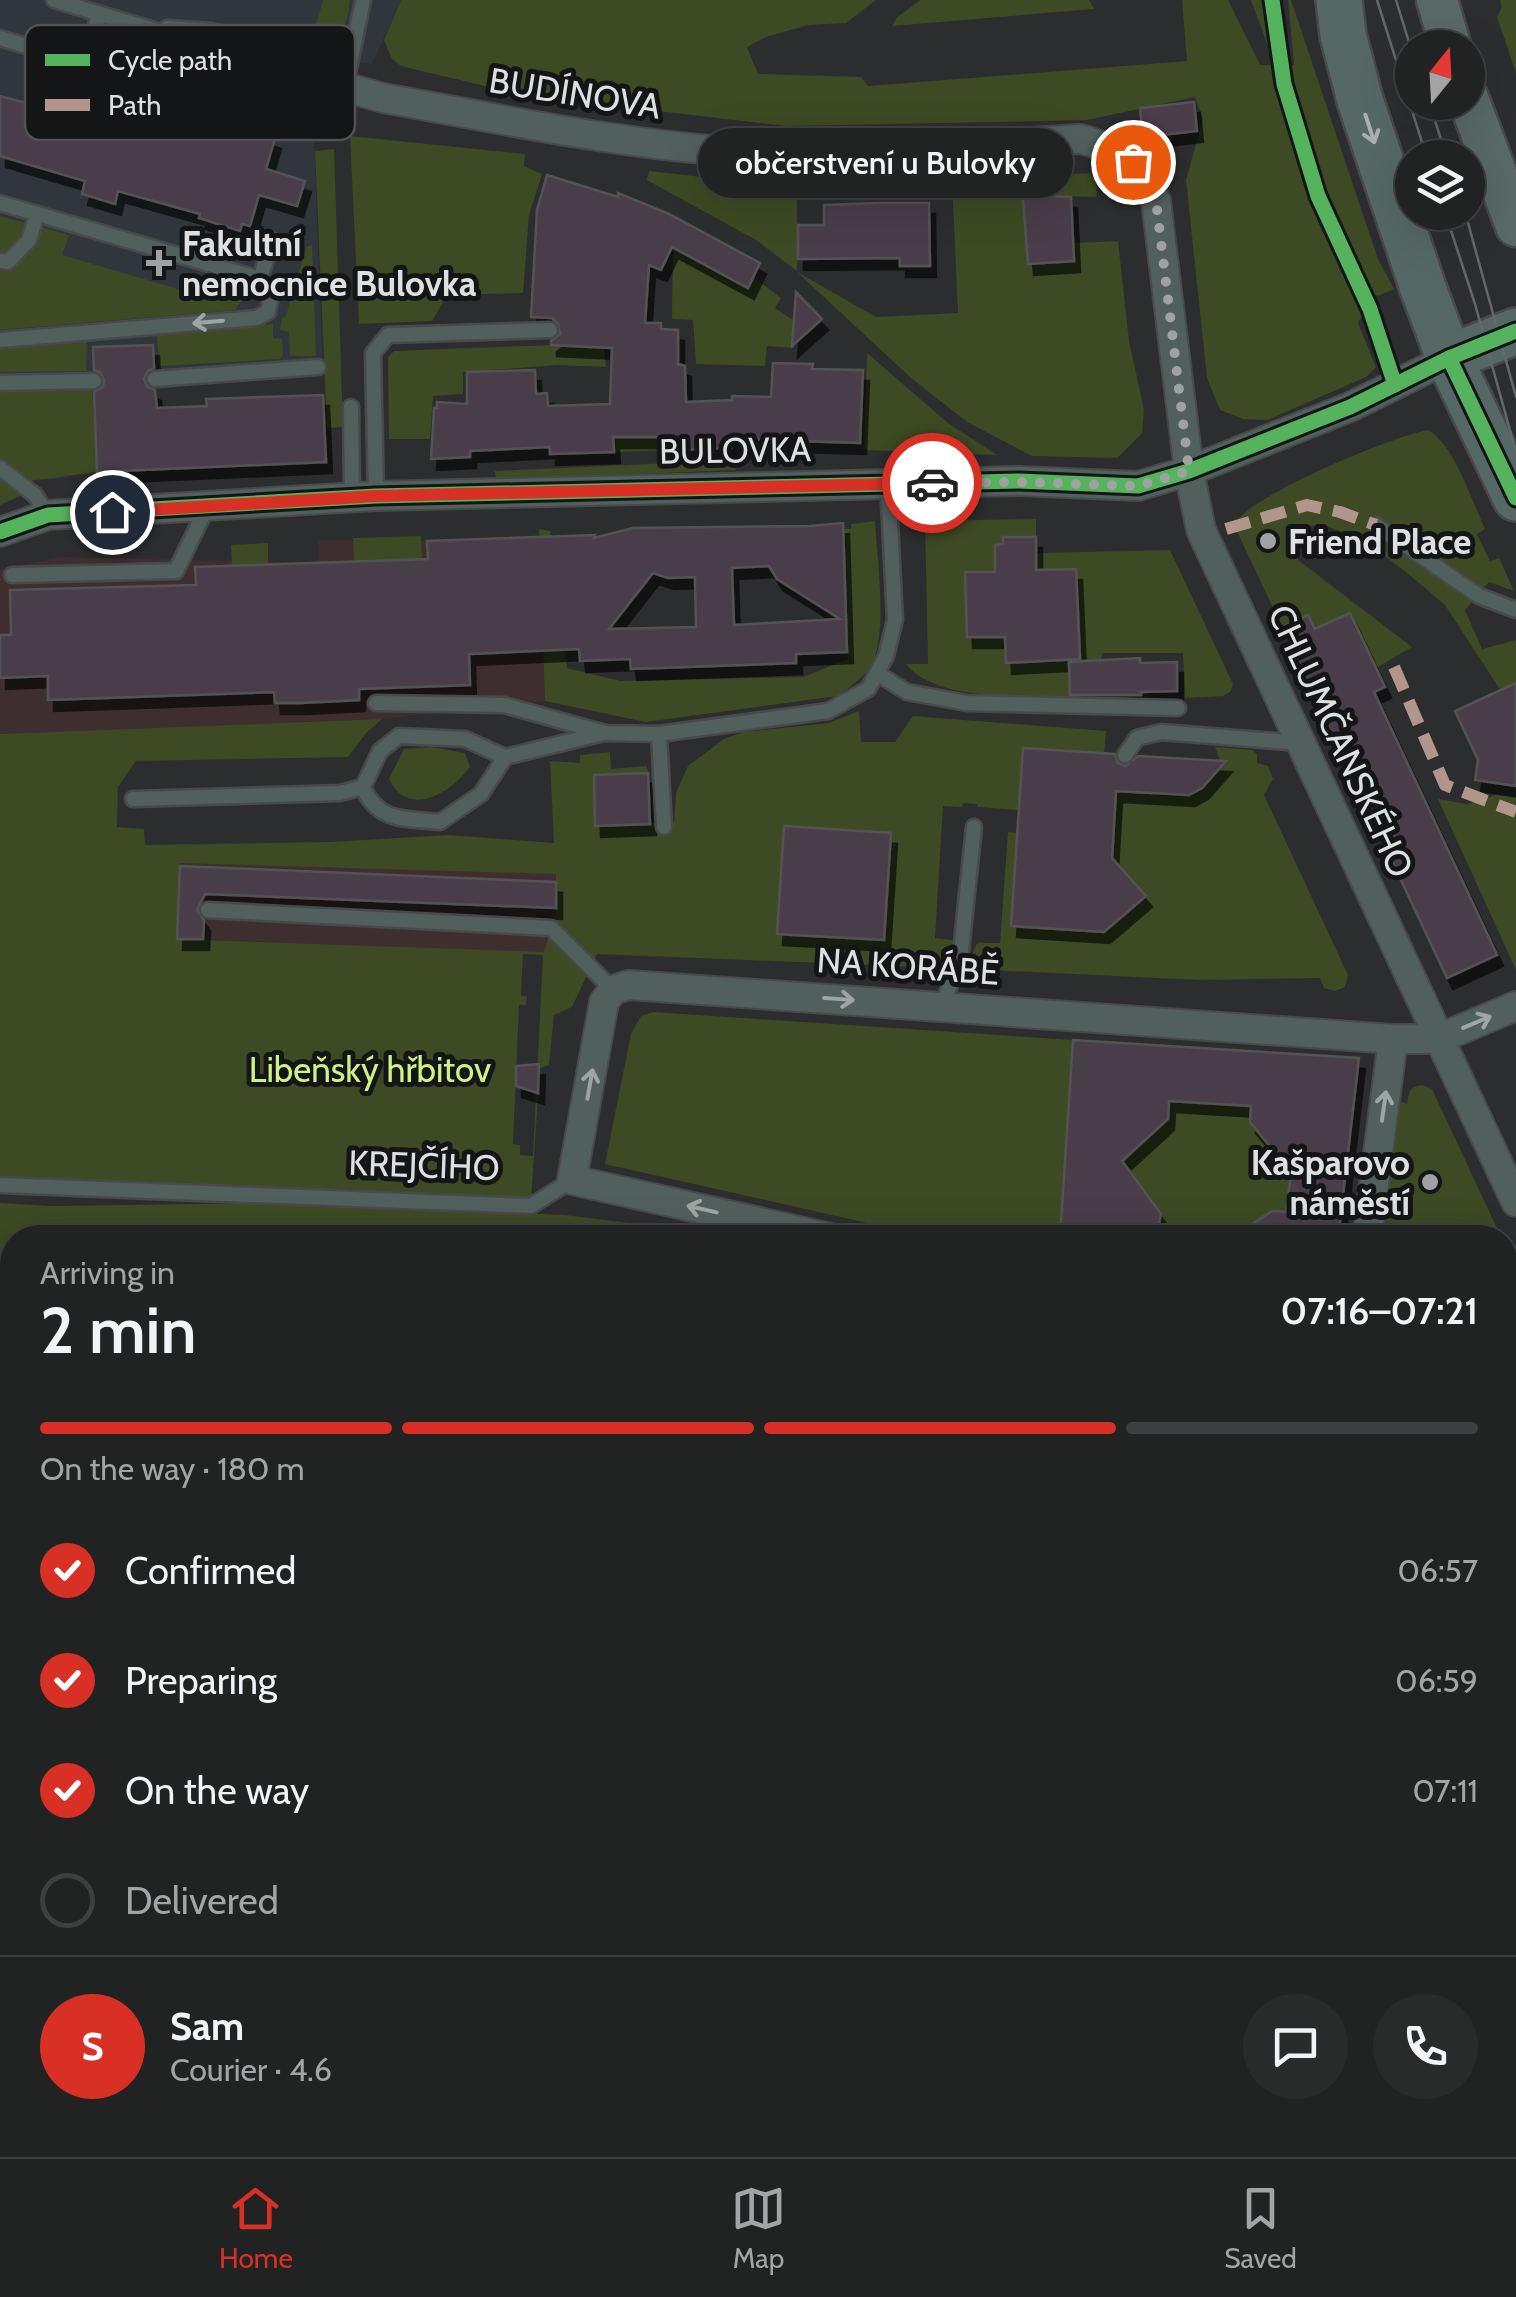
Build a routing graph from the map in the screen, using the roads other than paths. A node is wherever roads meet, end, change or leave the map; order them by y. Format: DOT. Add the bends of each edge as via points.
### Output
graph roads {
  1 [pos="54,0"];
  2 [pos="362,0"];
  3 [pos="1436,0"];
  4 [pos="1336,12"];
  5 [pos="99,14"];
  6 [pos="96,25"];
  7 [pos="136,25"];
  8 [pos="1445,30"];
  9 [pos="355,36"];
  10 [pos="0,38"];
  11 [pos="25,46"];
  12 [pos="355,90"];
  13 [pos="1476,120"];
  14 [pos="0,204"];
  15 [pos="36,214"];
  16 [pos="1516,226"];
  17 [pos="272,240"];
  18 [pos="0,261"];
  19 [pos="260,278"];
  20 [pos="550,330"];
  21 [pos="1516,330"];
  22 [pos="0,340"];
  23 [pos="1449,358"];
  24 [pos="318,367"];
  25 [pos="155,379"];
  26 [pos="94,381"];
  27 [pos="0,383"];
  28 [pos="351,407"];
  29 [pos="1189,471"];
  30 [pos="4,475"];
  31 [pos="888,483"];
  32 [pos="364,497"];
  33 [pos="1516,498"];
  34 [pos="208,506"];
  35 [pos="48,515"];
  36 [pos="1376,525"];
  37 [pos="0,532"];
  38 [pos="12,575"];
  39 [pos="1516,610"];
  40 [pos="878,674"];
  41 [pos="376,703"];
  42 [pos="1178,708"];
  43 [pos="605,733"];
  44 [pos="660,734"];
  45 [pos="1300,743"];
  46 [pos="1125,755"];
  47 [pos="506,757"];
  48 [pos="363,787"];
  49 [pos="133,799"];
  50 [pos="664,827"];
  51 [pos="974,827"];
  52 [pos="208,910"];
  53 [pos="613,990"];
  54 [pos="943,1006"];
  55 [pos="1516,1006"];
  56 [pos="1393,1039"];
  57 [pos="1438,1039"];
  58 [pos="572,1180"];
  59 [pos="0,1185"];
  60 [pos="1516,1202"];
  61 [pos="773,1225"];
  62 [pos="1369,1225"];
  1 -- 5 [label="lane"];
  2 -- 9 [label="lane"];
  3 -- 8 [label="main road"];
  4 -- 23 [label="main road, one-way"];
  5 -- 6 [label="lane"];
  5 -- 7 [label="lane"];
  10 -- 11 [label="lane"];
  12 -- 29 [label="street, BUDÍNOVA" via="619,141 740,152 853,153 1081,139 1109,147 1133,162 1156,201"];
  13 -- 16 [label="main road"];
  14 -- 15 [label="lane"];
  15 -- 18 [label="lane" via="29,240 8,262"];
  15 -- 19 [label="lane"];
  17 -- 19 [label="lane"];
  19 -- 22 [label="lane, one-way" via="271,297 268,312 256,318"];
  20 -- 32 [label="lane" via="388,336 374,353"];
  21 -- 23 [label="main road"];
  23 -- 29 [label="street, BULOVKA" via="1350,408"];
  23 -- 33 [label="main road"];
  24 -- 25 [label="lane"];
  26 -- 27 [label="lane"];
  28 -- 32 [label="lane"];
  29 -- 31 [label="street, BULOVKA" via="1138,486"];
  29 -- 45 [label="street, CHLUMČANSKÉHO" via="1201,530"];
  30 -- 35 [label="lane" via="35,495"];
  31 -- 32 [label="street, BULOVKA"];
  31 -- 40 [label="lane" via="895,620"];
  32 -- 34 [label="street, BULOVKA"];
  34 -- 35 [label="street, BULOVKA"];
  34 -- 38 [label="lane" via="176,570"];
  35 -- 37 [label="street, BULOVKA"];
  36 -- 39 [label="lane" via="1479,596"];
  40 -- 42 [label="lane" via="907,692 967,703"];
  40 -- 44 [label="lane" via="868,689 828,711"];
  41 -- 43 [label="lane" via="504,705"];
  43 -- 44 [label="lane"];
  43 -- 47 [label="lane"];
  44 -- 50 [label="lane"];
  45 -- 46 [label="lane" via="1161,732 1137,738"];
  45 -- 57 [label="street, CHLUMČANSKÉHO"];
  47 -- 48 [label="lane" via="466,740 399,736 380,751"];
  47 -- 48 [label="lane" via="482,794 440,822 390,816 370,805"];
  48 -- 49 [label="lane"];
  51 -- 54 [label="lane" via="961,952"];
  52 -- 53 [label="lane" via="551,928"];
  53 -- 54 [label="street, NA KORÁBĚ, one-way" via="628,984"];
  58 -- 53 [label="street, one-way" via="604,1002"];
  54 -- 56 [label="street, NA KORÁBĚ"];
  57 -- 55 [label="street, one-way"];
  56 -- 57 [label="street"];
  62 -- 56 [label="street, one-way"];
  57 -- 60 [label="street"];
  58 -- 59 [label="lane, KREJČÍHO" via="531,1206"];
  61 -- 58 [label="street, one-way"];
}
